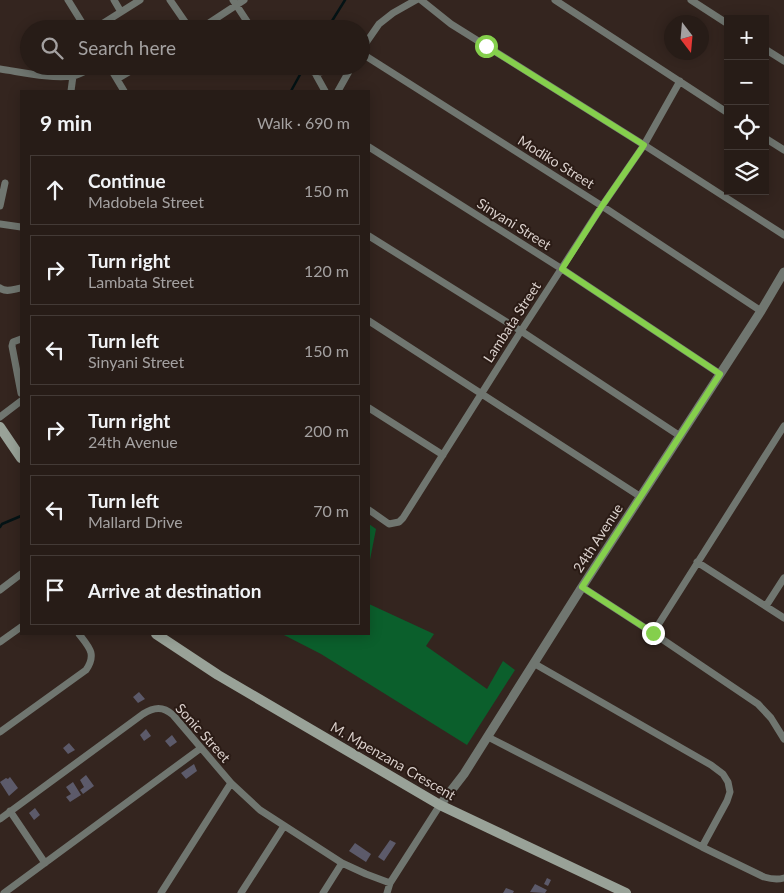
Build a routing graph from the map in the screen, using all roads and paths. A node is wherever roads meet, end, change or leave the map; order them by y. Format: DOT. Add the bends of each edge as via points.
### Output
graph roads {
  1 [pos="68,0"];
  2 [pos="114,0"];
  3 [pos="140,0"];
  4 [pos="170,0"];
  5 [pos="244,0"];
  6 [pos="416,0"];
  7 [pos="421,0"];
  8 [pos="555,0"];
  9 [pos="692,0"];
  10 [pos="235,2"];
  11 [pos="121,12"];
  12 [pos="80,20"];
  13 [pos="108,20"];
  14 [pos="184,20"];
  15 [pos="212,20"];
  16 [pos="246,20"];
  17 [pos="724,21"];
  18 [pos="370,38"];
  19 [pos="769,52"];
  20 [pos="370,57"];
  21 [pos="784,61"];
  22 [pos="0,69"];
  23 [pos="20,72"];
  24 [pos="42,75"];
  25 [pos="115,75"];
  26 [pos="124,75"];
  27 [pos="316,75"];
  28 [pos="346,75"];
  29 [pos="73,76"];
  30 [pos="117,79"];
  31 [pos="680,81"];
  32 [pos="71,90"];
  33 [pos="123,90"];
  34 [pos="324,90"];
  35 [pos="338,90"];
  36 [pos="724,110"];
  37 [pos="769,141"];
  38 [pos="644,145"];
  39 [pos="370,147"];
  40 [pos="784,150"];
  41 [pos="5,183"];
  42 [pos="0,206"];
  43 [pos="602,206"];
  44 [pos="0,224"];
  45 [pos="20,227"];
  46 [pos="784,235"];
  47 [pos="370,237"];
  48 [pos="562,269"];
  49 [pos="784,272"];
  50 [pos="0,288"];
  51 [pos="20,288"];
  52 [pos="760,311"];
  53 [pos="370,322"];
  54 [pos="521,330"];
  55 [pos="20,339"];
  56 [pos="720,374"];
  57 [pos="20,388"];
  58 [pos="481,393"];
  59 [pos="20,402"];
  60 [pos="370,409"];
  61 [pos="0,417"];
  62 [pos="784,426"];
  63 [pos="0,427"];
  64 [pos="680,436"];
  65 [pos="443,456"];
  66 [pos="20,457"];
  67 [pos="641,497"];
  68 [pos="370,511"];
  69 [pos="697,562"];
  70 [pos="20,575"];
  71 [pos="784,578"];
  72 [pos="582,587"];
  73 [pos="0,590"];
  74 [pos="766,606"];
  75 [pos="784,618"];
  76 [pos="20,628"];
  77 [pos="653,633"];
  78 [pos="80,635"];
  79 [pos="158,635"];
  80 [pos="0,642"];
  81 [pos="534,664"];
  82 [pos="0,732"];
  83 [pos="488,737"];
  84 [pos="784,739"];
  85 [pos="201,748"];
  86 [pos="231,783"];
  87 [pos="440,806"];
  88 [pos="10,811"];
  89 [pos="0,819"];
  90 [pos="284,826"];
  91 [pos="702,847"];
  92 [pos="44,863"];
  93 [pos="342,863"];
  94 [pos="784,878"];
  95 [pos="390,883"];
  96 [pos="4,893"];
  97 [pos="161,893"];
  98 [pos="241,893"];
  99 [pos="323,893"];
  100 [pos="387,893"];
  101 [pos="626,893"];
  1 -- 12 [label="street"];
  2 -- 11 [label="street"];
  3 -- 11 [label="street"];
  4 -- 14 [label="street"];
  5 -- 10 [label="street"];
  6 -- 18 [label="street" via="379,24"];
  7 -- 38 [label="street" via="458,28"];
  8 -- 31 [label="street"];
  9 -- 17 [label="street"];
  10 -- 15 [label="street"];
  10 -- 16 [label="street"];
  11 -- 13 [label="street"];
  19 -- 21 [label="street"];
  20 -- 43 [label="street, Modiko Street"];
  22 -- 23 [label="street"];
  24 -- 29 [label="street"];
  25 -- 30 [label="street"];
  26 -- 30 [label="street"];
  27 -- 34 [label="street"];
  28 -- 35 [label="street"];
  29 -- 32 [label="street"];
  30 -- 33 [label="street"];
  31 -- 36 [label="street"];
  31 -- 38 [label="street, Lambata Street"];
  37 -- 40 [label="street"];
  38 -- 43 [label="street, Lambata Street"];
  38 -- 46 [label="street"];
  39 -- 48 [label="street, Sinyani Street"];
  41 -- 42 [label="street"];
  43 -- 48 [label="street, Lambata Street"];
  43 -- 52 [label="street, Modiko Street"];
  44 -- 45 [label="street"];
  47 -- 54 [label="street"];
  48 -- 54 [label="street, Lambata Street"];
  48 -- 56 [label="street, Sinyani Street"];
  49 -- 52 [label="street, 24th Avenue"];
  50 -- 51 [label="street" via="6,291"];
  52 -- 56 [label="street, 24th Avenue"];
  53 -- 58 [label="street"];
  54 -- 58 [label="street, Lambata Street"];
  54 -- 64 [label="street"];
  55 -- 57 [label="street" via="12,346"];
  56 -- 64 [label="street, 24th Avenue"];
  58 -- 65 [label="street, Lambata Street"];
  58 -- 67 [label="street"];
  59 -- 61 [label="street"];
  60 -- 65 [label="street"];
  62 -- 69 [label="street"];
  63 -- 66 [label="main road"];
  64 -- 67 [label="street, 24th Avenue"];
  65 -- 68 [label="street, Lambata Street" via="401,521 388,524"];
  67 -- 72 [label="street, 24th Avenue"];
  69 -- 74 [label="street"];
  69 -- 77 [label="street"];
  70 -- 73 [label="street"];
  71 -- 74 [label="street"];
  72 -- 77 [label="street"];
  72 -- 81 [label="street, 24th Avenue"];
  74 -- 75 [label="street"];
  76 -- 80 [label="street"];
  77 -- 84 [label="street" via="758,704"];
  78 -- 82 [label="street" via="91,652 91,663 86,670"];
  79 -- 87 [label="main road, M. Mpenzana Crescent" via="218,675"];
  81 -- 83 [label="street, 24th Avenue"];
  81 -- 91 [label="street" via="723,774 730,792 728,801"];
  83 -- 87 [label="street, 24th Avenue"];
  83 -- 91 [label="street"];
  85 -- 86 [label="street, Sonic Street"];
  85 -- 88 [label="street, Sonic Street" via="169,711 161,708 149,710"];
  85 -- 92 [label="street"];
  86 -- 90 [label="street, Sonic Street" via="260,810"];
  86 -- 97 [label="street"];
  87 -- 95 [label="street, 24th Avenue"];
  87 -- 101 [label="main road, M. Mpenzana Crescent"];
  88 -- 89 [label="street, Sonic Street"];
  88 -- 92 [label="street"];
  90 -- 93 [label="street, Sonic Street"];
  90 -- 98 [label="street"];
  91 -- 94 [label="street" via="764,877"];
  92 -- 96 [label="street"];
  93 -- 95 [label="street, Sonic Street"];
  93 -- 99 [label="street"];
  95 -- 100 [label="street, 24th Avenue"];
}
